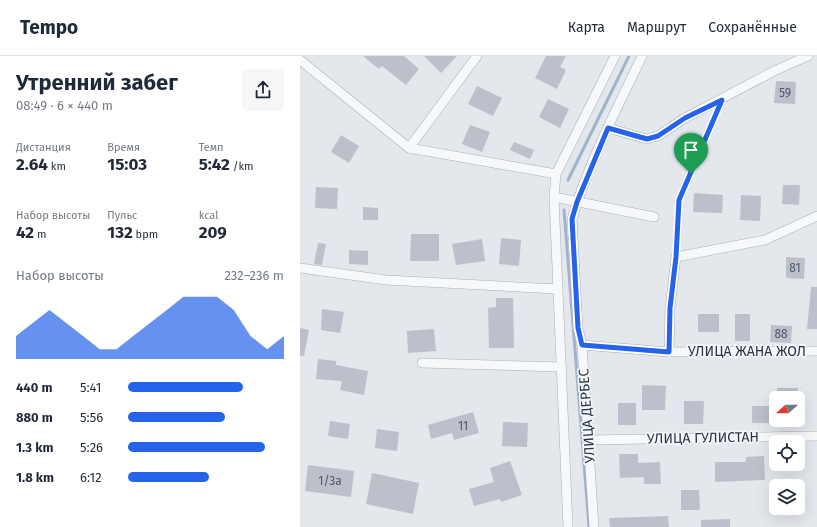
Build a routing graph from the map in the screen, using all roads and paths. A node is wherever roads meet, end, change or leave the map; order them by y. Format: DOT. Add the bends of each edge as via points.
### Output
graph roads {
  1 [pos="478,56"];
  2 [pos="615,56"];
  3 [pos="642,56"];
  4 [pos="808,56"];
  5 [pos="300,60"];
  6 [pos="722,100"];
  7 [pos="608,128"];
  8 [pos="409,148"];
  9 [pos="556,174"];
  10 [pos="554,197"];
  11 [pos="577,202"];
  12 [pos="817,216"];
  13 [pos="654,217"];
  14 [pos="676,257"];
  15 [pos="300,268"];
  16 [pos="558,288"];
  17 [pos="582,345"];
  18 [pos="817,350"];
  19 [pos="669,352"];
  20 [pos="422,363"];
  21 [pos="561,367"];
  22 [pos="817,436"];
  23 [pos="589,440"];
  24 [pos="568,527"];
  25 [pos="594,527"];
  1 -- 8 [label="street"];
  2 -- 9 [label="street, УЛИЦА ДЕРБЕС"];
  3 -- 7 [label="street, УЛИЦА ДЕРБЕС"];
  4 -- 6 [label="street" via="774,71"];
  5 -- 8 [label="street"];
  6 -- 7 [label="street" via="685,118 658,136 647,139"];
  6 -- 14 [label="path" via="679,200"];
  7 -- 11 [label="street, УЛИЦА ДЕРБЕС"];
  8 -- 9 [label="street"];
  9 -- 10 [label="street, УЛИЦА ДЕРБЕС"];
  10 -- 11 [label="street"];
  10 -- 16 [label="street, УЛИЦА ДЕРБЕС"];
  11 -- 13 [label="street"];
  11 -- 17 [label="street, УЛИЦА ДЕРБЕС" via="572,219 578,328"];
  12 -- 14 [label="street" via="766,240"];
  14 -- 19 [label="street" via="670,308"];
  15 -- 16 [label="street" via="386,280"];
  16 -- 21 [label="street, УЛИЦА ДЕРБЕС"];
  17 -- 19 [label="street, УЛИЦА ЖАНА ЖОЛ"];
  17 -- 23 [label="street, УЛИЦА ДЕРБЕС"];
  18 -- 19 [label="street, УЛИЦА ЖАНА ЖОЛ"];
  20 -- 21 [label="street"];
  21 -- 24 [label="street, УЛИЦА ДЕРБЕС"];
  22 -- 23 [label="street, УЛИЦА ГУЛИСТАН"];
  23 -- 25 [label="street, УЛИЦА ДЕРБЕС"];
}
